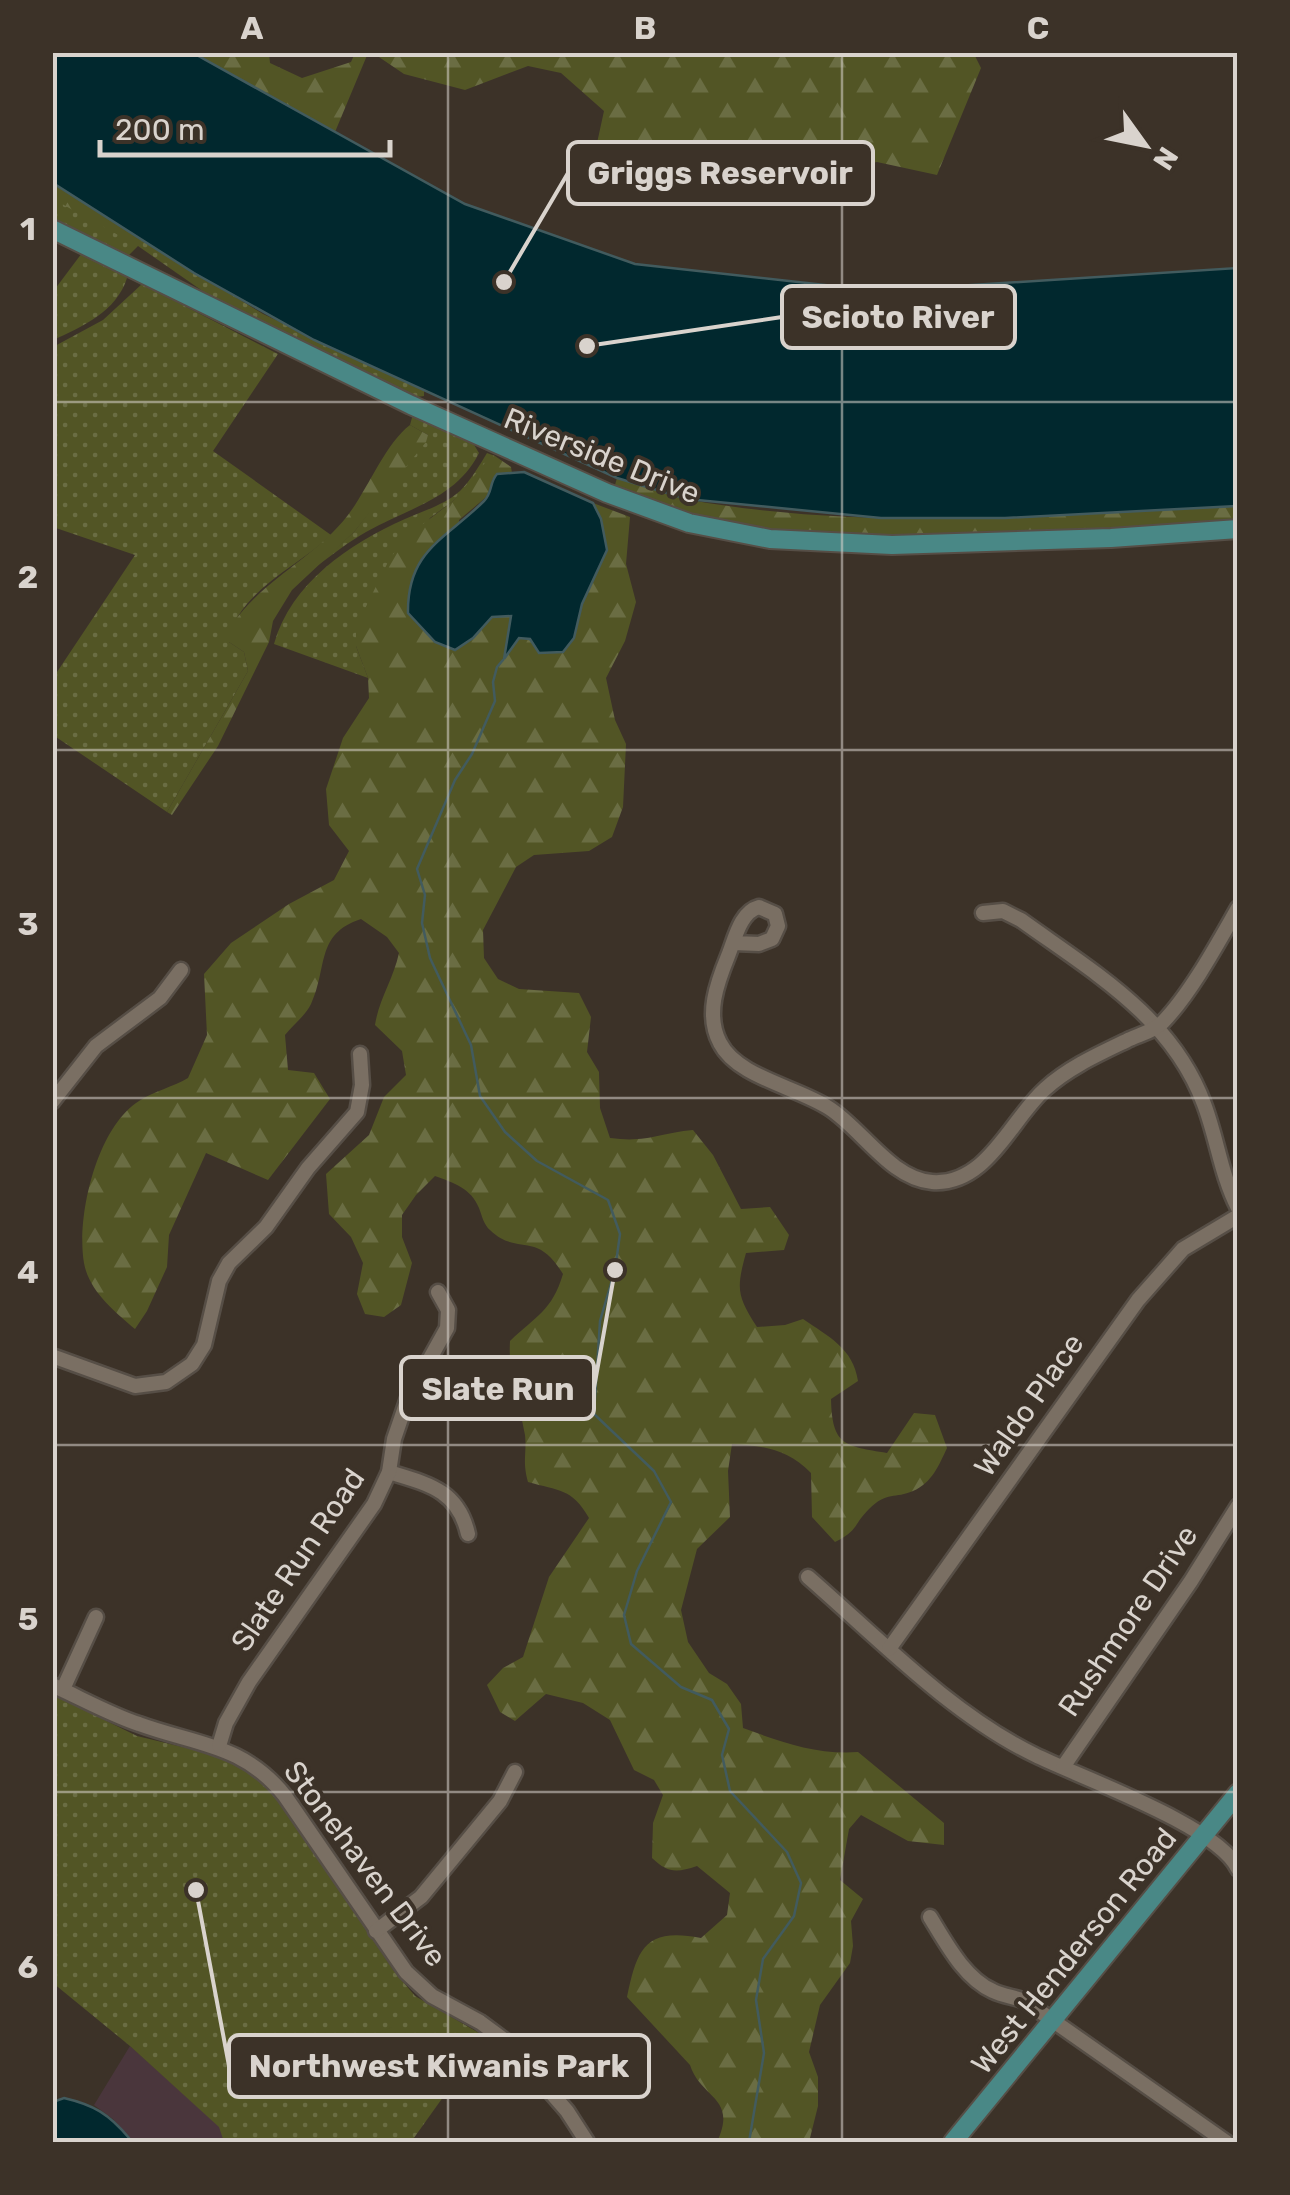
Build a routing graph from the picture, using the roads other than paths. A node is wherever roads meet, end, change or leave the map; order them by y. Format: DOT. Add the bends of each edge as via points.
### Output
graph roads {
  1 [pos="52,229"];
  2 [pos="1238,529"];
  3 [pos="1238,908"];
  4 [pos="983,913"];
  5 [pos="734,943"];
  6 [pos="181,970"];
  7 [pos="1159,1026"];
  8 [pos="360,1054"];
  9 [pos="52,1102"];
  10 [pos="1238,1208"];
  11 [pos="1238,1216"];
  12 [pos="438,1292"];
  13 [pos="52,1356"];
  14 [pos="389,1472"];
  15 [pos="1238,1506"];
  16 [pos="468,1534"];
  17 [pos="808,1577"];
  18 [pos="96,1617"];
  19 [pos="889,1649"];
  20 [pos="58,1687"];
  21 [pos="219,1746"];
  22 [pos="1063,1767"];
  23 [pos="515,1772"];
  24 [pos="1238,1793"];
  25 [pos="1203,1836"];
  26 [pos="1238,1869"];
  27 [pos="930,1917"];
  28 [pos="376,1931"];
  29 [pos="1052,2021"];
  30 [pos="587,2142"];
  31 [pos="952,2142"];
  32 [pos="1226,2142"];
  1 -- 2 [label="main road, Riverside Drive" via="301,354 675,518 770,539 892,545"];
  3 -- 7 [label="street"];
  4 -- 7 [label="street" via="1003,911 1021,920"];
  5 -- 7 [label="street" via="713,1004 714,1031 724,1050 746,1069 844,1117 920,1180 945,1181 974,1169 1048,1085"];
  6 -- 9 [label="street" via="160,998 96,1046"];
  7 -- 10 [label="street" via="1206,1107"];
  8 -- 13 [label="street" via="356,1112 266,1227 229,1263 192,1364 166,1382 135,1386"];
  11 -- 19 [label="street, Waldo Place" via="1183,1249 1138,1300"];
  12 -- 14 [label="street, Slate Run Road" via="448,1310 447,1328 408,1398"];
  14 -- 16 [label="street" via="451,1498"];
  14 -- 21 [label="street, Slate Run Road" via="364,1519 236,1703"];
  15 -- 22 [label="street, Rushmore Drive"];
  17 -- 19 [label="street"];
  18 -- 20 [label="street"];
  19 -- 22 [label="street" via="1008,1740"];
  20 -- 21 [label="street, Stonehaven Drive" via="141,1725"];
  21 -- 28 [label="street, Stonehaven Drive" via="274,1782"];
  22 -- 25 [label="street"];
  23 -- 28 [label="street" via="500,1801 431,1884"];
  24 -- 25 [label="main road, West Henderson Road"];
  25 -- 26 [label="street"];
  25 -- 29 [label="main road, West Henderson Road"];
  27 -- 29 [label="street" via="982,1984 1025,2001"];
  28 -- 30 [label="street, Stonehaven Drive" via="432,1996 520,2054"];
  29 -- 31 [label="main road, West Henderson Road"];
  29 -- 32 [label="street"];
}
